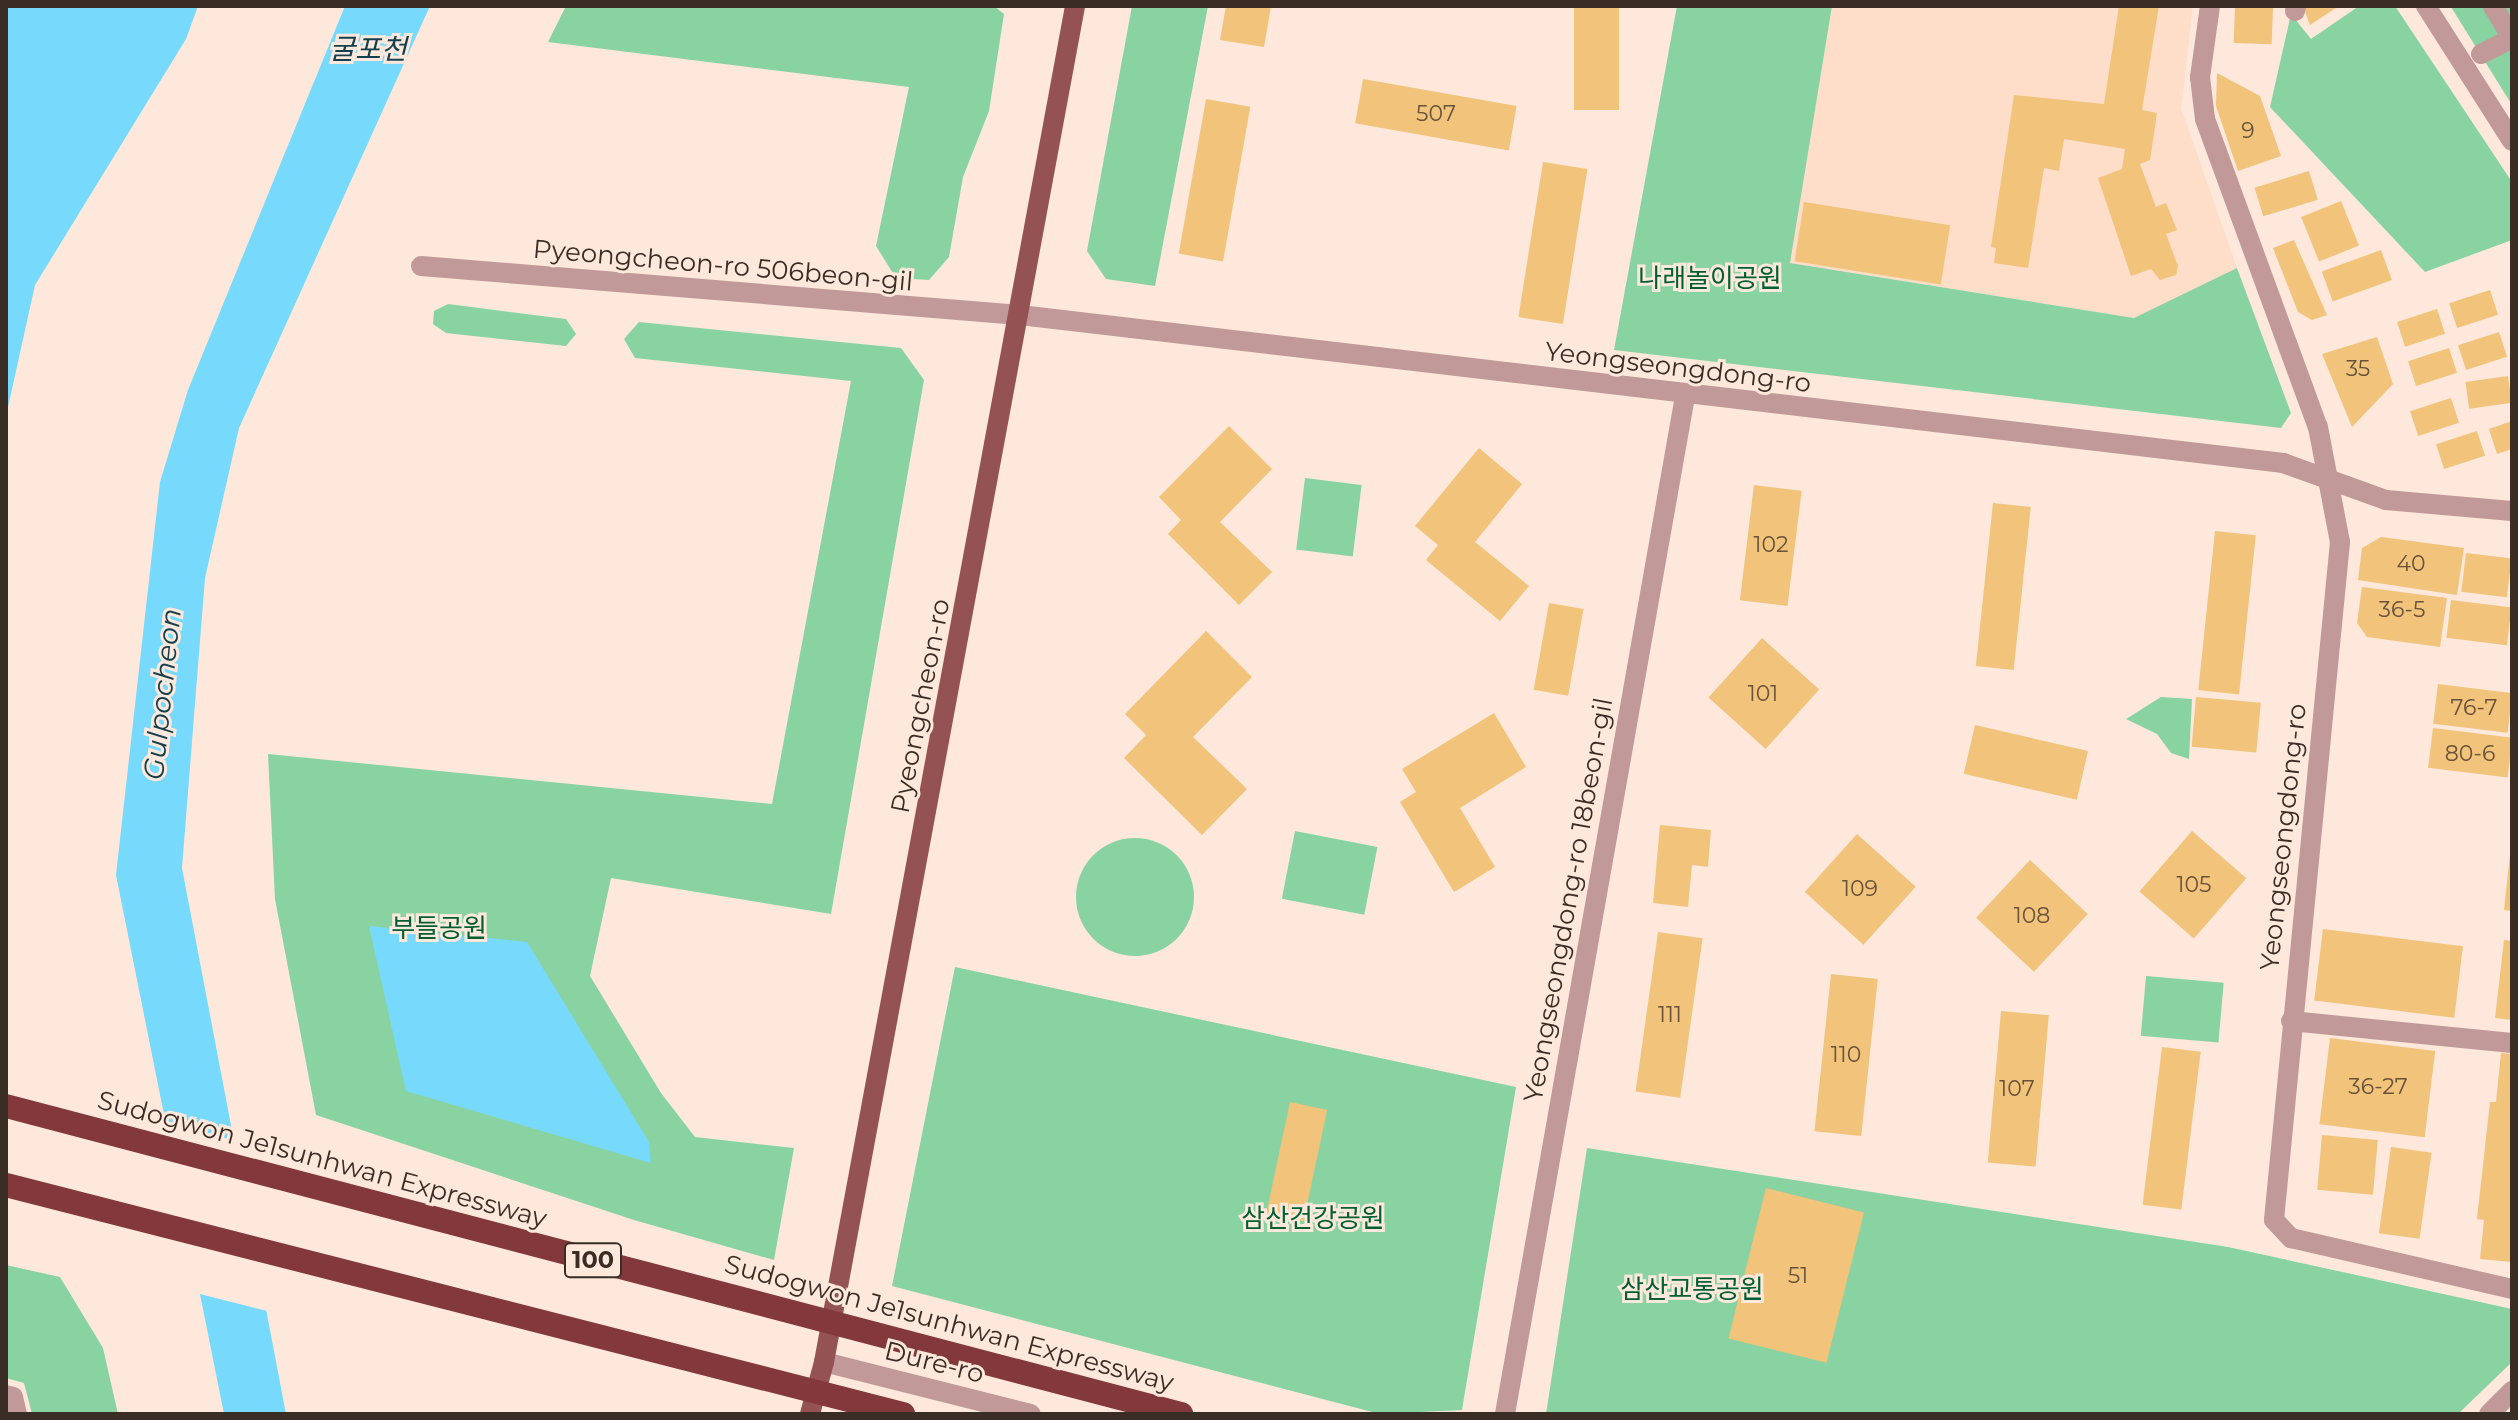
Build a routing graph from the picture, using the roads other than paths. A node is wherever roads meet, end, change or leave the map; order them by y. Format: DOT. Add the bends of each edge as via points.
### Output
graph roads {
  1 [pos="1075,6"];
  2 [pos="2210,6"];
  3 [pos="2426,6"];
  4 [pos="2493,6"];
  5 [pos="2512,38"];
  6 [pos="2481,54"];
  7 [pos="2512,141"];
  8 [pos="421,266"];
  9 [pos="1020,315"];
  10 [pos="1685,396"];
  11 [pos="2328,479"];
  12 [pos="2512,511"];
  13 [pos="2291,1021"];
  14 [pos="2512,1043"];
  15 [pos="6,1106"];
  16 [pos="6,1185"];
  17 [pos="2512,1289"];
  18 [pos="824,1362"];
  19 [pos="2512,1391"];
  20 [pos="6,1395"];
  21 [pos="17,1414"];
  22 [pos="810,1414"];
  23 [pos="903,1414"];
  24 [pos="1031,1414"];
  25 [pos="1181,1414"];
  26 [pos="1505,1414"];
  27 [pos="2489,1414"];
  1 -- 9 [label="main road, Pyeongcheon-ro"];
  2 -- 11 [label="street" via="2200,77 2205,119 2318,427"];
  3 -- 7 [label="street"];
  4 -- 5 [label="street"];
  5 -- 6 [label="street"];
  8 -- 9 [label="street, Pyeongcheon-ro 506beon-gil"];
  9 -- 10 [label="street, Yeongseongdong-ro"];
  9 -- 18 [label="main road, Pyeongcheon-ro"];
  10 -- 11 [label="street, Yeongseongdong-ro" via="2283,463"];
  10 -- 26 [label="street, Yeongseongdong-ro 18beon-gil"];
  11 -- 12 [label="street, Yeongseongdong-ro" via="2386,500"];
  11 -- 13 [label="street, Yeongseongdong-ro" via="2340,542"];
  13 -- 14 [label="street"];
  13 -- 17 [label="street, Yeongseongdong-ro" via="2274,1220 2291,1238"];
  15 -- 25 [label="highway, Sudogwon Je1sunhwan Expressway / 100, bridge"];
  16 -- 23 [label="highway, bridge"];
  18 -- 22 [label="main road, Pyeongcheon-ro"];
  18 -- 24 [label="street, Dure-ro"];
  19 -- 27 [label="street"];
  20 -- 21 [label="street" via="13,1397"];
}
